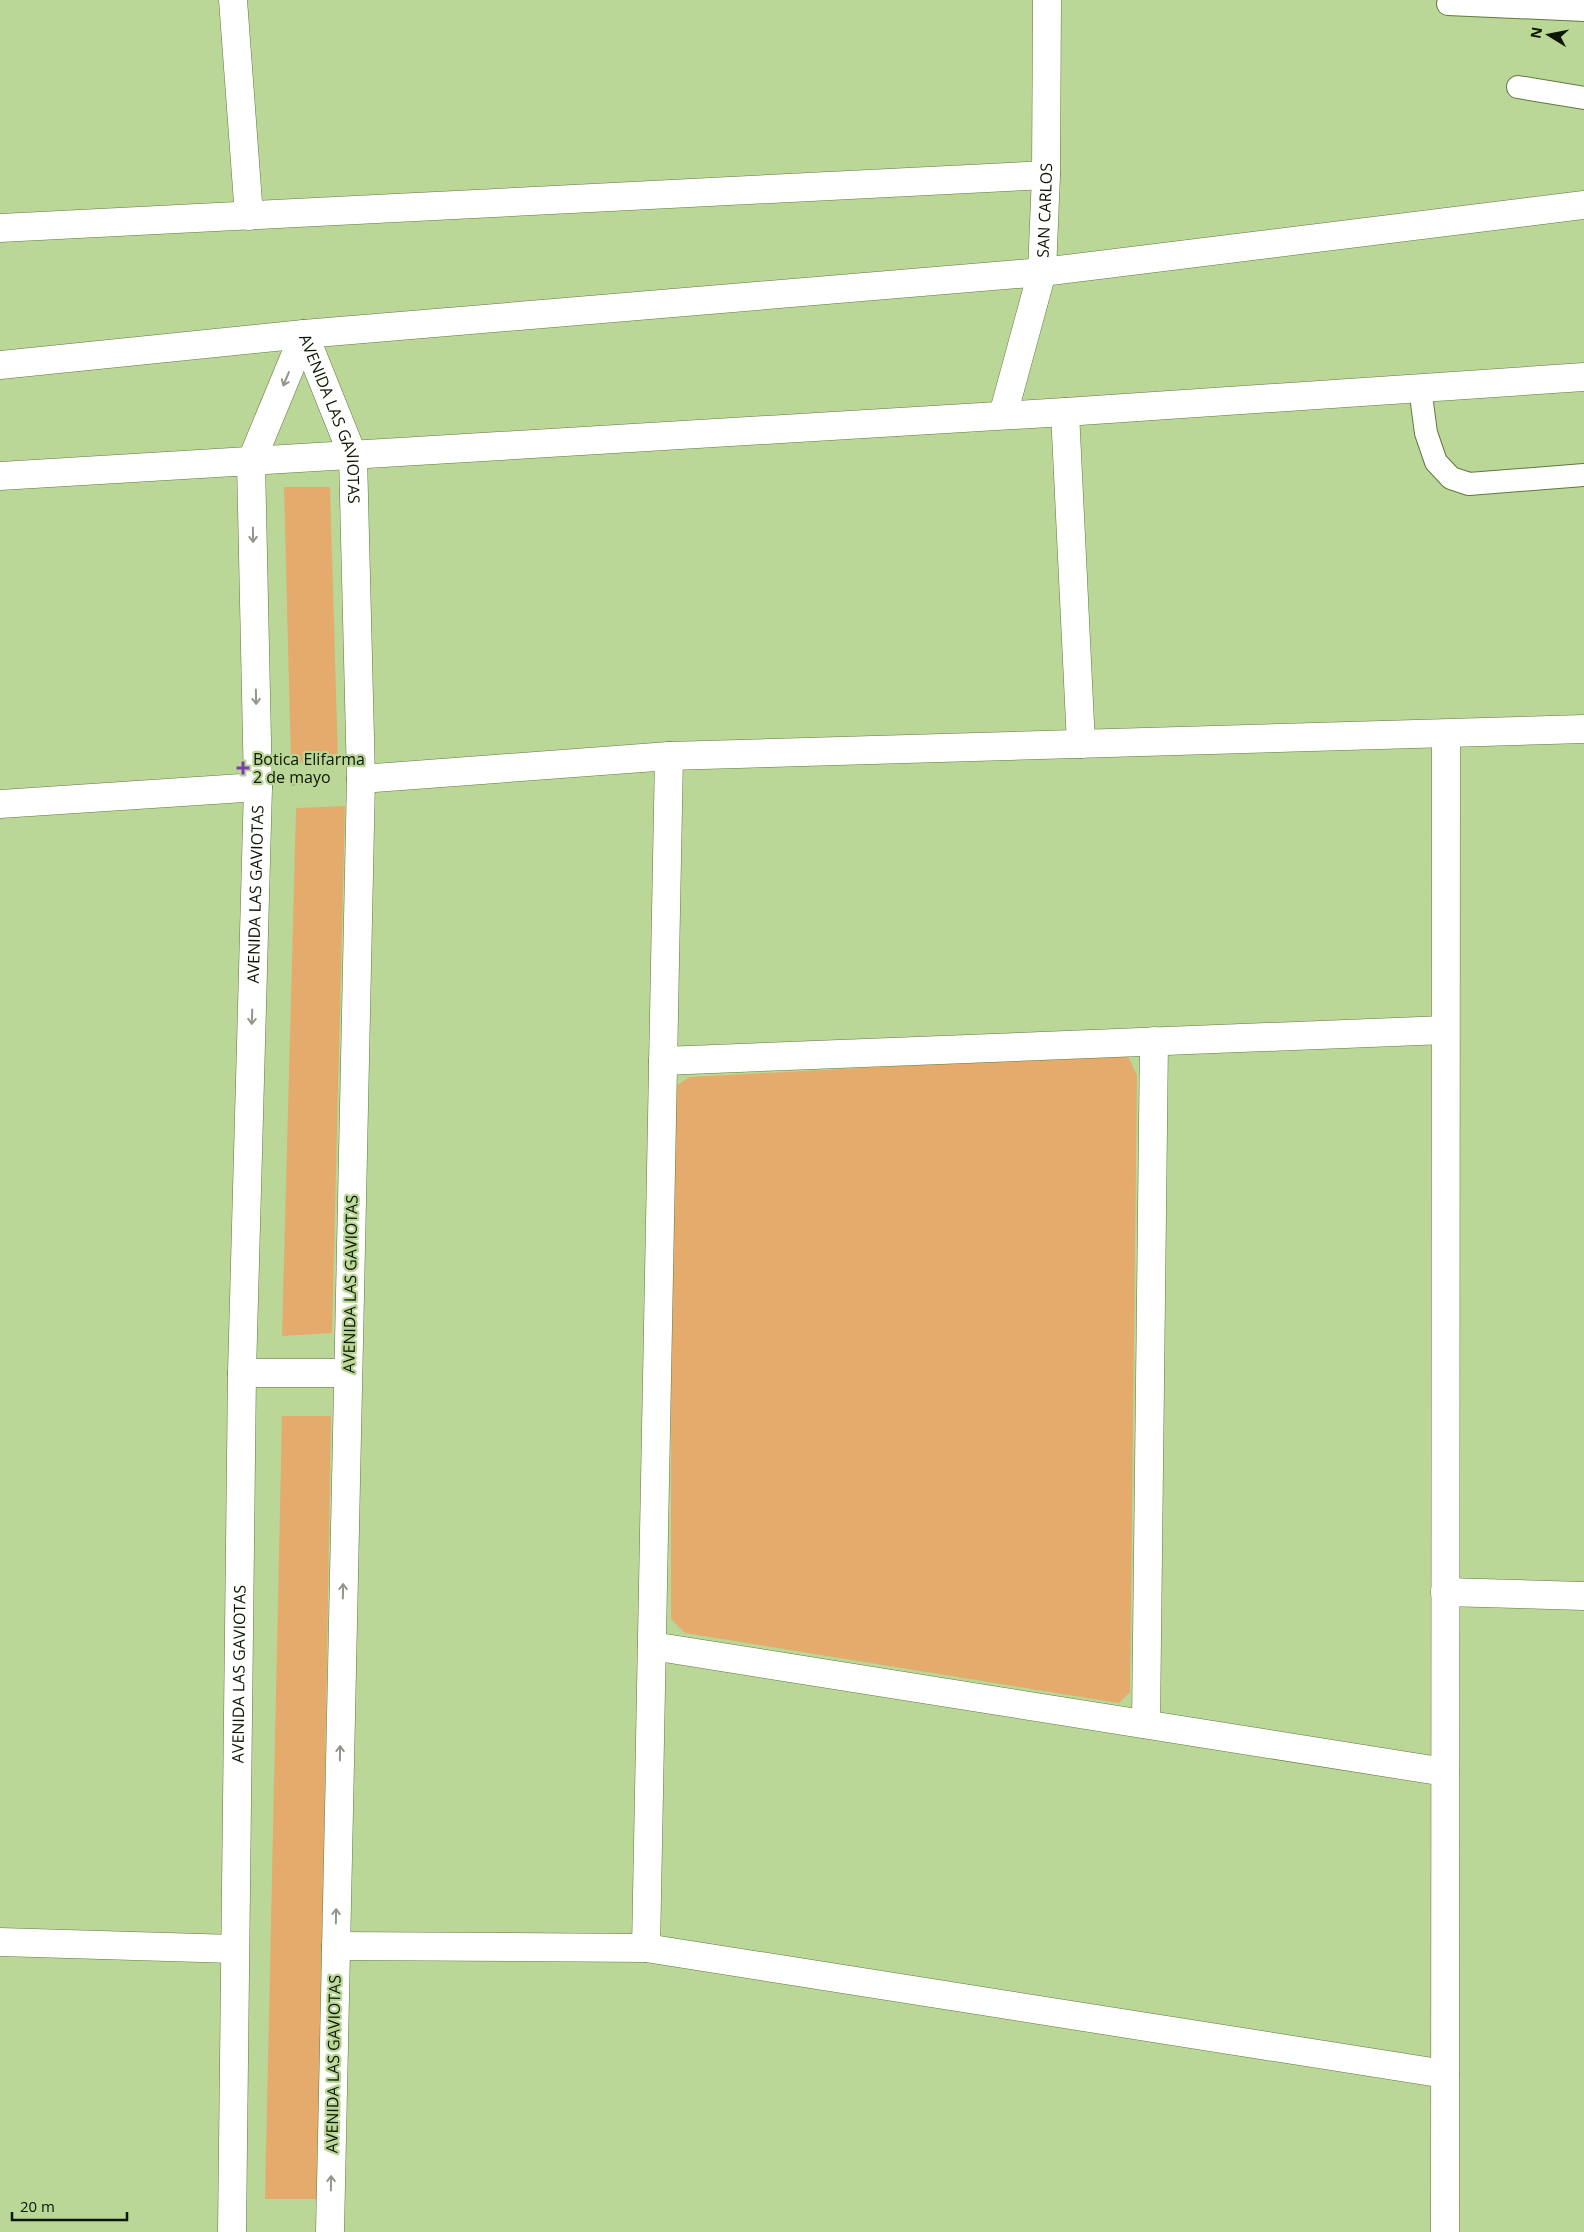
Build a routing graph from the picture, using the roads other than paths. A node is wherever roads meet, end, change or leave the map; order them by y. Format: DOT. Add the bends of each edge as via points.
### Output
graph roads {
  1 [pos="233,0"];
  2 [pos="1047,0"];
  3 [pos="1448,4"];
  4 [pos="1584,10"];
  5 [pos="1518,87"];
  6 [pos="1584,98"];
  7 [pos="1046,175"];
  8 [pos="1584,205"];
  9 [pos="249,216"];
  10 [pos="0,228"];
  11 [pos="1042,272"];
  12 [pos="304,334"];
  13 [pos="0,365"];
  14 [pos="1584,377"];
  15 [pos="1420,388"];
  16 [pos="1065,412"];
  17 [pos="1003,415"];
  18 [pos="353,456"];
  19 [pos="251,462"];
  20 [pos="1584,475"];
  21 [pos="0,476"];
  22 [pos="1584,730"];
  23 [pos="1446,734"];
  24 [pos="1081,744"];
  25 [pos="669,756"];
  26 [pos="361,779"];
  27 [pos="258,786"];
  28 [pos="0,804"];
  29 [pos="1446,1030"];
  30 [pos="1154,1041"];
  31 [pos="663,1061"];
  32 [pos="242,1373"];
  33 [pos="348,1373"];
  34 [pos="1445,1592"];
  35 [pos="1584,1596"];
  36 [pos="652,1646"];
  37 [pos="1146,1724"];
  38 [pos="1445,1772"];
  39 [pos="0,1942"];
  40 [pos="336,1946"];
  41 [pos="646,1948"];
  42 [pos="234,1949"];
  43 [pos="1445,2074"];
  44 [pos="232,2232"];
  45 [pos="330,2232"];
  46 [pos="1445,2232"];
  1 -- 9 [label="street"];
  2 -- 7 [label="street, SAN CARLOS"];
  3 -- 4 [label="lane"];
  5 -- 6 [label="lane"];
  7 -- 9 [label="street"];
  7 -- 11 [label="street, SAN CARLOS"];
  8 -- 11 [label="street"];
  9 -- 10 [label="street"];
  11 -- 12 [label="street"];
  11 -- 17 [label="street, SAN CARLOS"];
  12 -- 13 [label="street"];
  12 -- 18 [label="street, AVENIDA LAS GAVIOTAS"];
  12 -- 19 [label="street, AVENIDA LAS GAVIOTAS, one-way"];
  14 -- 15 [label="street"];
  15 -- 16 [label="street"];
  15 -- 20 [label="lane" via="1426,433 1436,462 1451,478 1469,484"];
  16 -- 17 [label="street"];
  16 -- 24 [label="street"];
  17 -- 18 [label="street"];
  18 -- 19 [label="street"];
  18 -- 26 [label="street, AVENIDA LAS GAVIOTAS"];
  19 -- 21 [label="street"];
  19 -- 27 [label="street, AVENIDA LAS GAVIOTAS, one-way"];
  22 -- 23 [label="street"];
  23 -- 24 [label="street"];
  23 -- 29 [label="street"];
  24 -- 25 [label="street"];
  25 -- 26 [label="street"];
  25 -- 31 [label="street"];
  26 -- 33 [label="street, AVENIDA LAS GAVIOTAS"];
  27 -- 28 [label="street"];
  27 -- 32 [label="street, AVENIDA LAS GAVIOTAS, one-way"];
  29 -- 30 [label="street"];
  29 -- 34 [label="street"];
  30 -- 31 [label="street"];
  30 -- 37 [label="street"];
  31 -- 36 [label="street"];
  32 -- 33 [label="street"];
  32 -- 42 [label="street, AVENIDA LAS GAVIOTAS"];
  40 -- 33 [label="street, AVENIDA LAS GAVIOTAS, one-way"];
  34 -- 35 [label="street"];
  34 -- 38 [label="street"];
  36 -- 37 [label="street"];
  36 -- 41 [label="street"];
  37 -- 38 [label="street"];
  38 -- 43 [label="street"];
  39 -- 42 [label="street"];
  40 -- 41 [label="street"];
  45 -- 40 [label="street, AVENIDA LAS GAVIOTAS, one-way"];
  41 -- 43 [label="street"];
  42 -- 44 [label="street, AVENIDA LAS GAVIOTAS"];
  43 -- 46 [label="street"];
}
